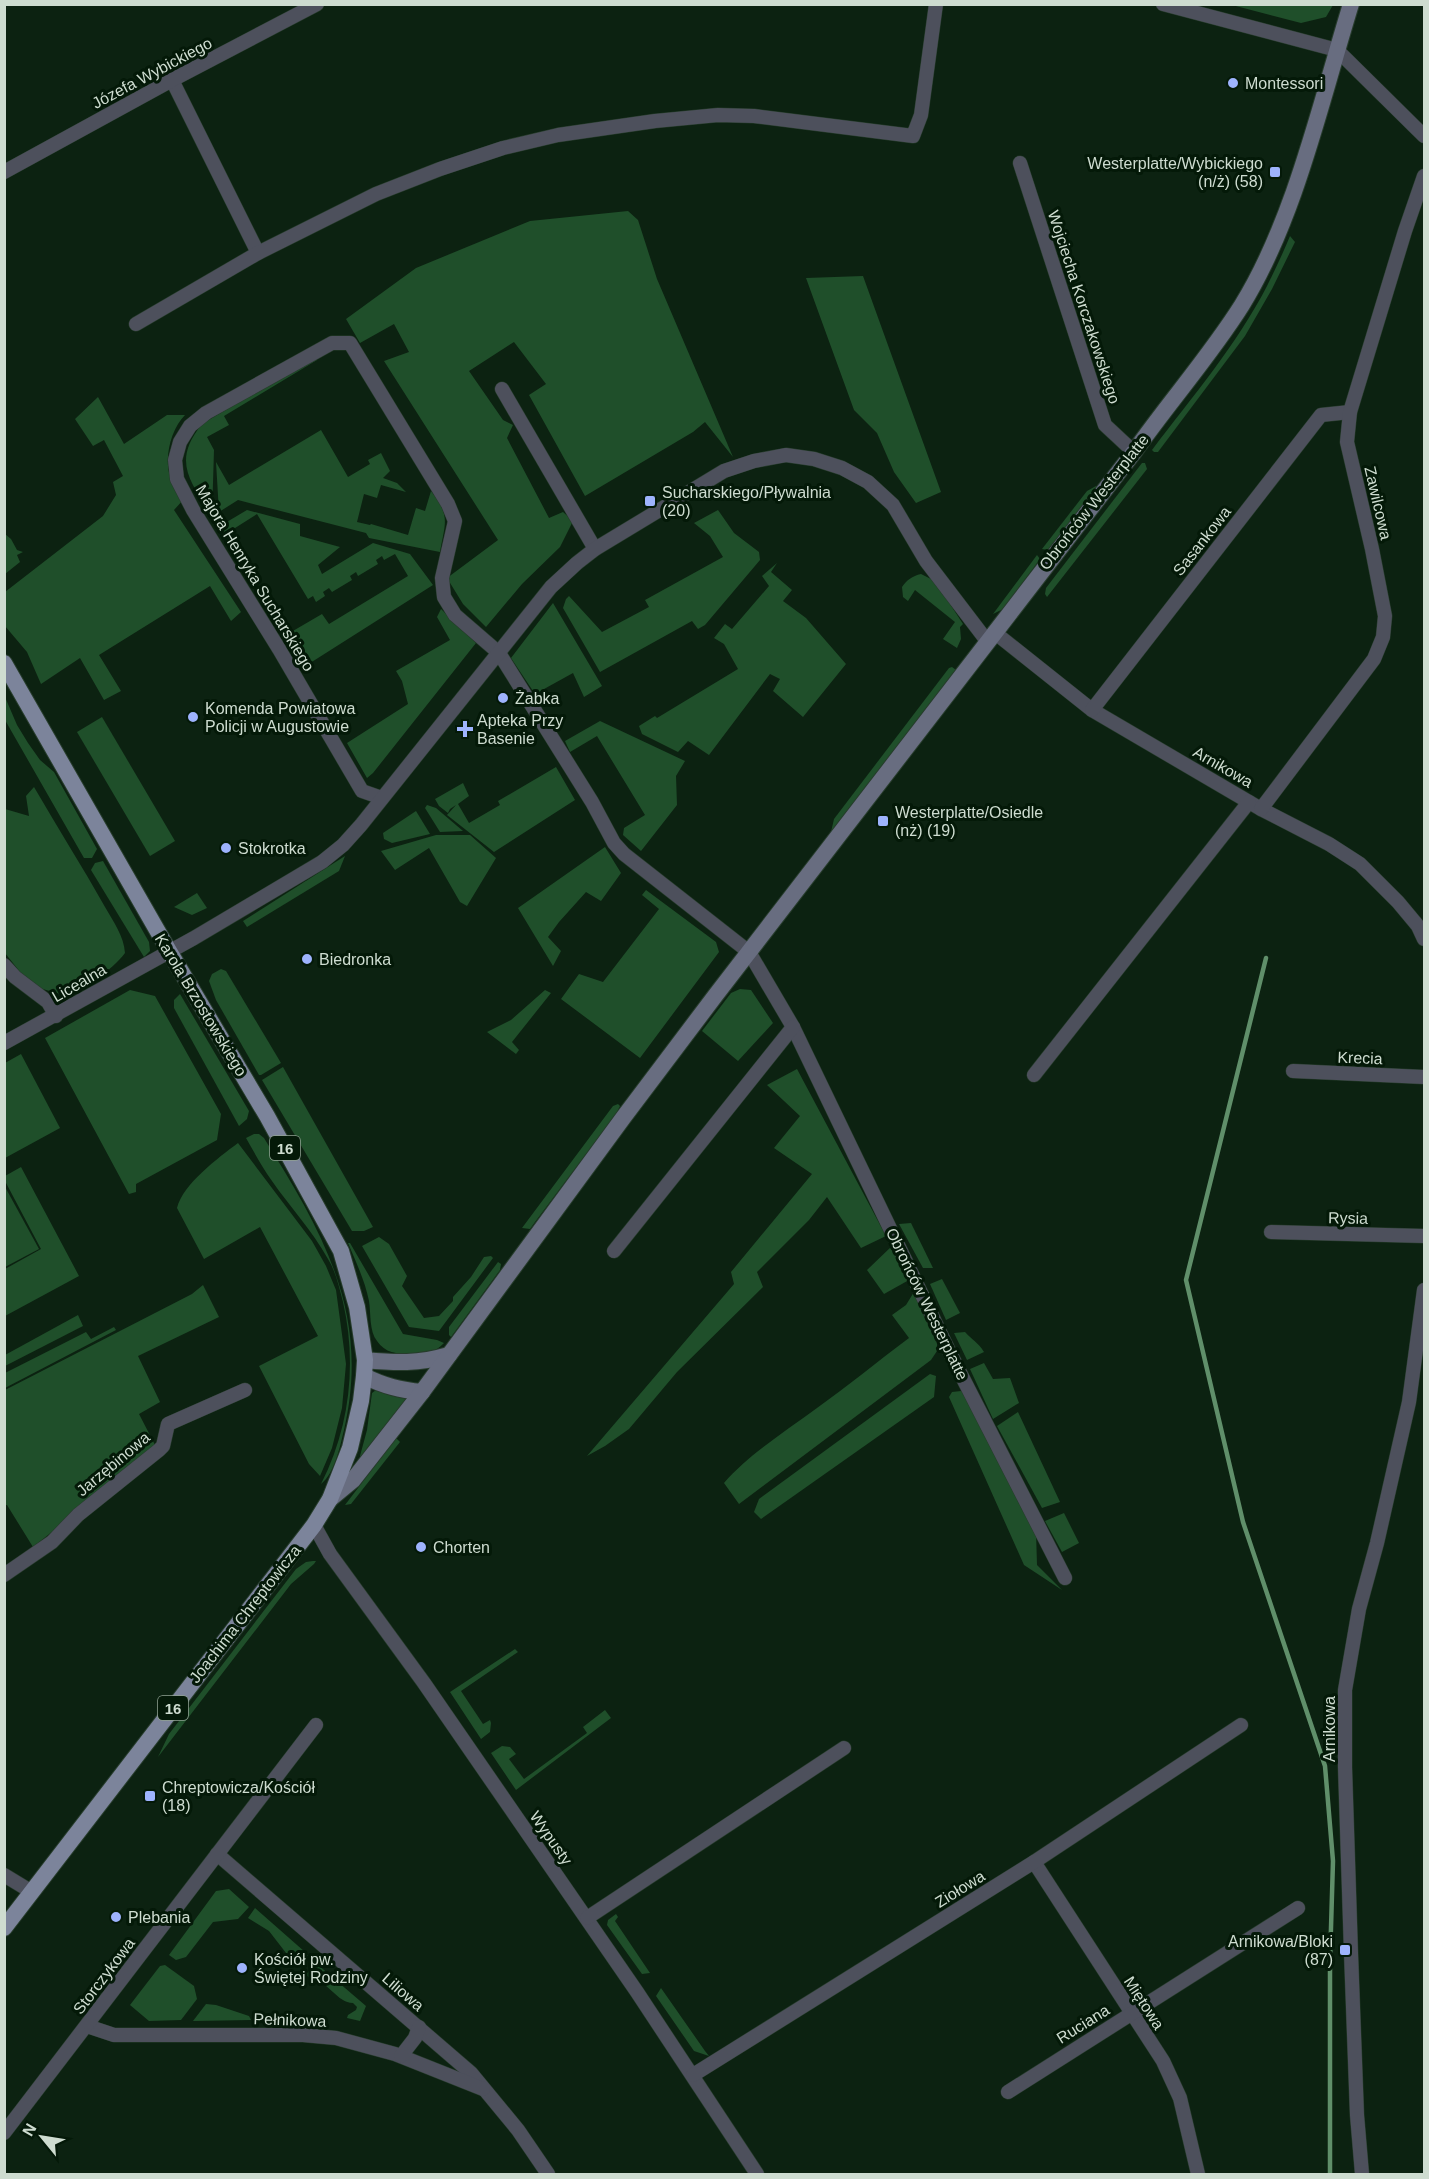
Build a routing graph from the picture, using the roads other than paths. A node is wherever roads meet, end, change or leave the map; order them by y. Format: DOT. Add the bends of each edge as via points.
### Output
graph roads {
  1 [pos="317,4"];
  2 [pos="936,4"];
  3 [pos="1163,4"];
  4 [pos="1351,4"];
  5 [pos="1337,50"];
  6 [pos="172,80"];
  7 [pos="1425,136"];
  8 [pos="1020,163"];
  9 [pos="4,172"];
  10 [pos="1425,176"];
  11 [pos="258,253"];
  12 [pos="136,324"];
  13 [pos="502,389"];
  14 [pos="1350,412"];
  15 [pos="1134,452"];
  16 [pos="595,549"];
  17 [pos="991,637"];
  18 [pos="498,653"];
  19 [pos="4,663"];
  20 [pos="1092,710"];
  21 [pos="382,798"];
  22 [pos="1255,806"];
  23 [pos="1425,939"];
  24 [pos="169,951"];
  25 [pos="749,952"];
  26 [pos="4,964"];
  27 [pos="56,1016"];
  28 [pos="792,1027"];
  29 [pos="4,1043"];
  30 [pos="1293,1071"];
  31 [pos="1034,1076"];
  32 [pos="1425,1077"];
  33 [pos="1272,1233"];
  34 [pos="1425,1236"];
  35 [pos="614,1251"];
  36 [pos="1425,1290"];
  37 [pos="449,1355"];
  38 [pos="364,1368"];
  39 [pos="245,1390"];
  40 [pos="422,1392"];
  41 [pos="1409,1402"];
  42 [pos="1425,1402"];
  43 [pos="330,1499"];
  44 [pos="314,1525"];
  45 [pos="4,1575"];
  46 [pos="1065,1578"];
  47 [pos="316,1725"];
  48 [pos="1241,1725"];
  49 [pos="844,1748"];
  50 [pos="217,1854"];
  51 [pos="1034,1862"];
  52 [pos="4,1875"];
  53 [pos="32,1892"];
  54 [pos="1298,1908"];
  55 [pos="586,1918"];
  56 [pos="4,1928"];
  57 [pos="1131,2014"];
  58 [pos="87,2026"];
  59 [pos="418,2027"];
  60 [pos="401,2056"];
  61 [pos="693,2075"];
  62 [pos="485,2090"];
  63 [pos="1008,2091"];
  64 [pos="4,2133"];
  65 [pos="548,2175"];
  66 [pos="757,2175"];
  67 [pos="1198,2175"];
  68 [pos="1362,2175"];
  1 -- 6 [label="street, Józefa Wybickiego"];
  2 -- 11 [label="street" via="921,115 913,136 718,115 558,135 503,148 376,194"];
  3 -- 5 [label="street"];
  4 -- 5 [label="main road, Obrońców Westerplatte"];
  5 -- 7 [label="street"];
  5 -- 15 [label="main road, Obrońców Westerplatte" via="1302,165 1264,263 1243,304"];
  6 -- 9 [label="street, Józefa Wybickiego"];
  6 -- 11 [label="street"];
  8 -- 15 [label="street, Wojciecha Korczakowskiego" via="1105,425"];
  10 -- 14 [label="street, Zawilcowa" via="1404,231"];
  11 -- 12 [label="street"];
  13 -- 16 [label="street"];
  14 -- 20 [label="street, Sasankowa" via="1321,415"];
  14 -- 22 [label="street, Zawilcowa" via="1347,442 1372,549 1384,616 1383,637 1374,659"];
  15 -- 17 [label="main road, Obrońców Westerplatte"];
  16 -- 17 [label="street" via="724,471 786,455 814,459 868,482 893,505 926,561"];
  16 -- 18 [label="street" via="551,587"];
  17 -- 20 [label="street, Arnikowa"];
  17 -- 25 [label="main road, Obrońców Westerplatte"];
  18 -- 21 [label="street"];
  18 -- 21 [label="street, Majora Henryka Sucharskiego" via="455,615 444,597 442,578 455,521 350,343 332,343 206,413 190,426 177,451 177,479 362,791"];
  18 -- 25 [label="street, Obrońców Westerplatte" via="624,855"];
  19 -- 24 [label="main road, Karola Brzostowskiego / 16"];
  20 -- 22 [label="street, Arnikowa"];
  21 -- 24 [label="street" via="343,845 322,861"];
  22 -- 23 [label="street, Arnikowa" via="1360,864 1398,902"];
  22 -- 31 [label="street, Zawilcowa"];
  24 -- 27 [label="street, Licealna"];
  24 -- 38 [label="main road, Karola Brzostowskiego / 16" via="267,1116 340,1251 357,1307"];
  25 -- 28 [label="street, Obrońców Westerplatte"];
  25 -- 37 [label="main road, Obrońców Westerplatte"];
  26 -- 27 [label="street" via="48,1002"];
  27 -- 29 [label="street, Licealna"];
  28 -- 35 [label="street"];
  28 -- 46 [label="street, Obrońców Westerplatte" via="950,1353"];
  30 -- 32 [label="street, Krecia"];
  33 -- 34 [label="street, Rysia"];
  36 -- 41 [label="street, Arnikowa"];
  37 -- 38 [label="main road"];
  37 -- 40 [label="main road, Obrońców Westerplatte"];
  38 -- 40 [label="main road" via="381,1385"];
  38 -- 43 [label="main road, Joachima Chreptowicza / 16" via="350,1448"];
  39 -- 45 [label="street, Jarzębinowa" via="168,1424 159,1450 78,1515 52,1542"];
  40 -- 43 [label="main road, Obrońców Westerplatte" via="353,1480"];
  41 -- 42 [label="street"];
  41 -- 68 [label="street, Arnikowa" via="1359,1609 1345,1690"];
  43 -- 44 [label="main road, Joachima Chreptowicza / 16"];
  44 -- 53 [label="main road, Joachima Chreptowicza / 16"];
  44 -- 55 [label="street, Wypusty" via="330,1554"];
  47 -- 50 [label="street, Storczykowa"];
  48 -- 51 [label="street, Ziołowa"];
  49 -- 55 [label="street"];
  50 -- 58 [label="street, Storczykowa"];
  50 -- 59 [label="street, Liliowa"];
  51 -- 57 [label="street, Miętowa"];
  51 -- 61 [label="street, Ziołowa"];
  52 -- 53 [label="street"];
  53 -- 56 [label="main road, Joachima Chreptowicza / 16"];
  54 -- 57 [label="street, Ruciana"];
  55 -- 61 [label="street, Wypusty"];
  57 -- 63 [label="street, Ruciana"];
  57 -- 67 [label="street, Miętowa" via="1162,2061 1180,2098"];
  58 -- 60 [label="street, Pełnikowa" via="114,2035 336,2038"];
  58 -- 64 [label="street, Storczykowa"];
  59 -- 60 [label="street"];
  59 -- 62 [label="street, Liliowa"];
  60 -- 62 [label="street, Pełnikowa"];
  61 -- 66 [label="street, Wypusty"];
  62 -- 65 [label="street, Liliowa"];
}
